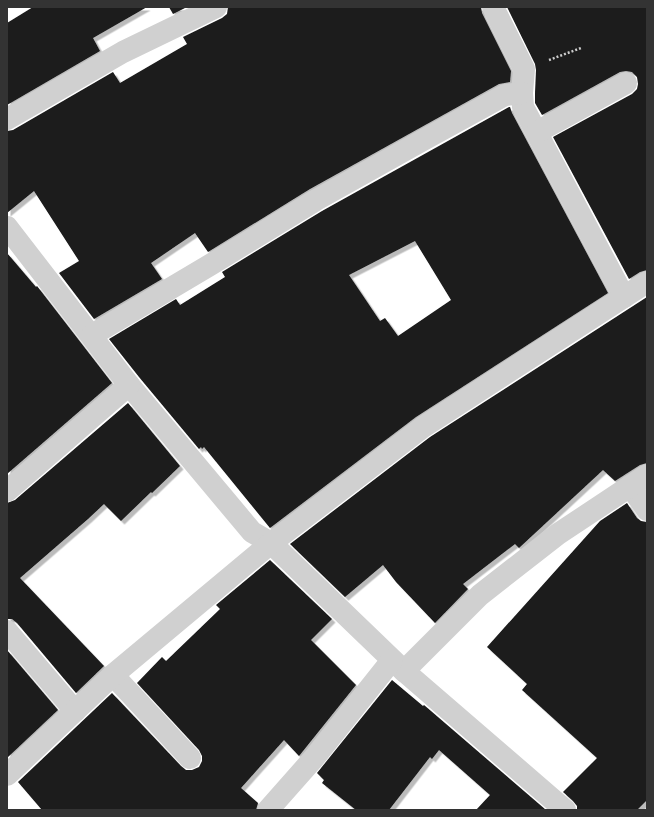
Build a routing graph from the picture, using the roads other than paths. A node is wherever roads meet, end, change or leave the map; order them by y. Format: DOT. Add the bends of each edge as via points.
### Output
graph roads {
  1 [pos="216,7"];
  2 [pos="493,7"];
  3 [pos="626,83"];
  4 [pos="522,93"];
  5 [pos="7,119"];
  6 [pos="537,132"];
  7 [pos="7,227"];
  8 [pos="647,282"];
  9 [pos="624,297"];
  10 [pos="92,335"];
  11 [pos="129,385"];
  12 [pos="639,480"];
  13 [pos="7,491"];
  14 [pos="647,510"];
  15 [pos="271,543"];
  16 [pos="7,631"];
  17 [pos="398,666"];
  18 [pos="113,675"];
  19 [pos="75,712"];
  20 [pos="190,758"];
  21 [pos="7,775"];
  22 [pos="563,809"];
  23 [pos="268,810"];
  1 -- 5 [label="street" via="123,52"];
  2 -- 4 [label="street" via="524,69"];
  3 -- 6 [label="street"];
  4 -- 6 [label="street" via="523,107"];
  4 -- 10 [label="street" via="505,95 316,200"];
  6 -- 9 [label="street"];
  7 -- 10 [label="street"];
  8 -- 9 [label="street"];
  9 -- 15 [label="street" via="423,427"];
  10 -- 11 [label="street"];
  11 -- 13 [label="street"];
  11 -- 15 [label="street" via="252,532"];
  12 -- 14 [label="street"];
  12 -- 17 [label="street" via="558,534 480,594"];
  15 -- 17 [label="street"];
  15 -- 18 [label="street"];
  16 -- 19 [label="street"];
  17 -- 22 [label="street"];
  17 -- 23 [label="street"];
  18 -- 19 [label="street"];
  18 -- 20 [label="street"];
  19 -- 21 [label="street"];
}
